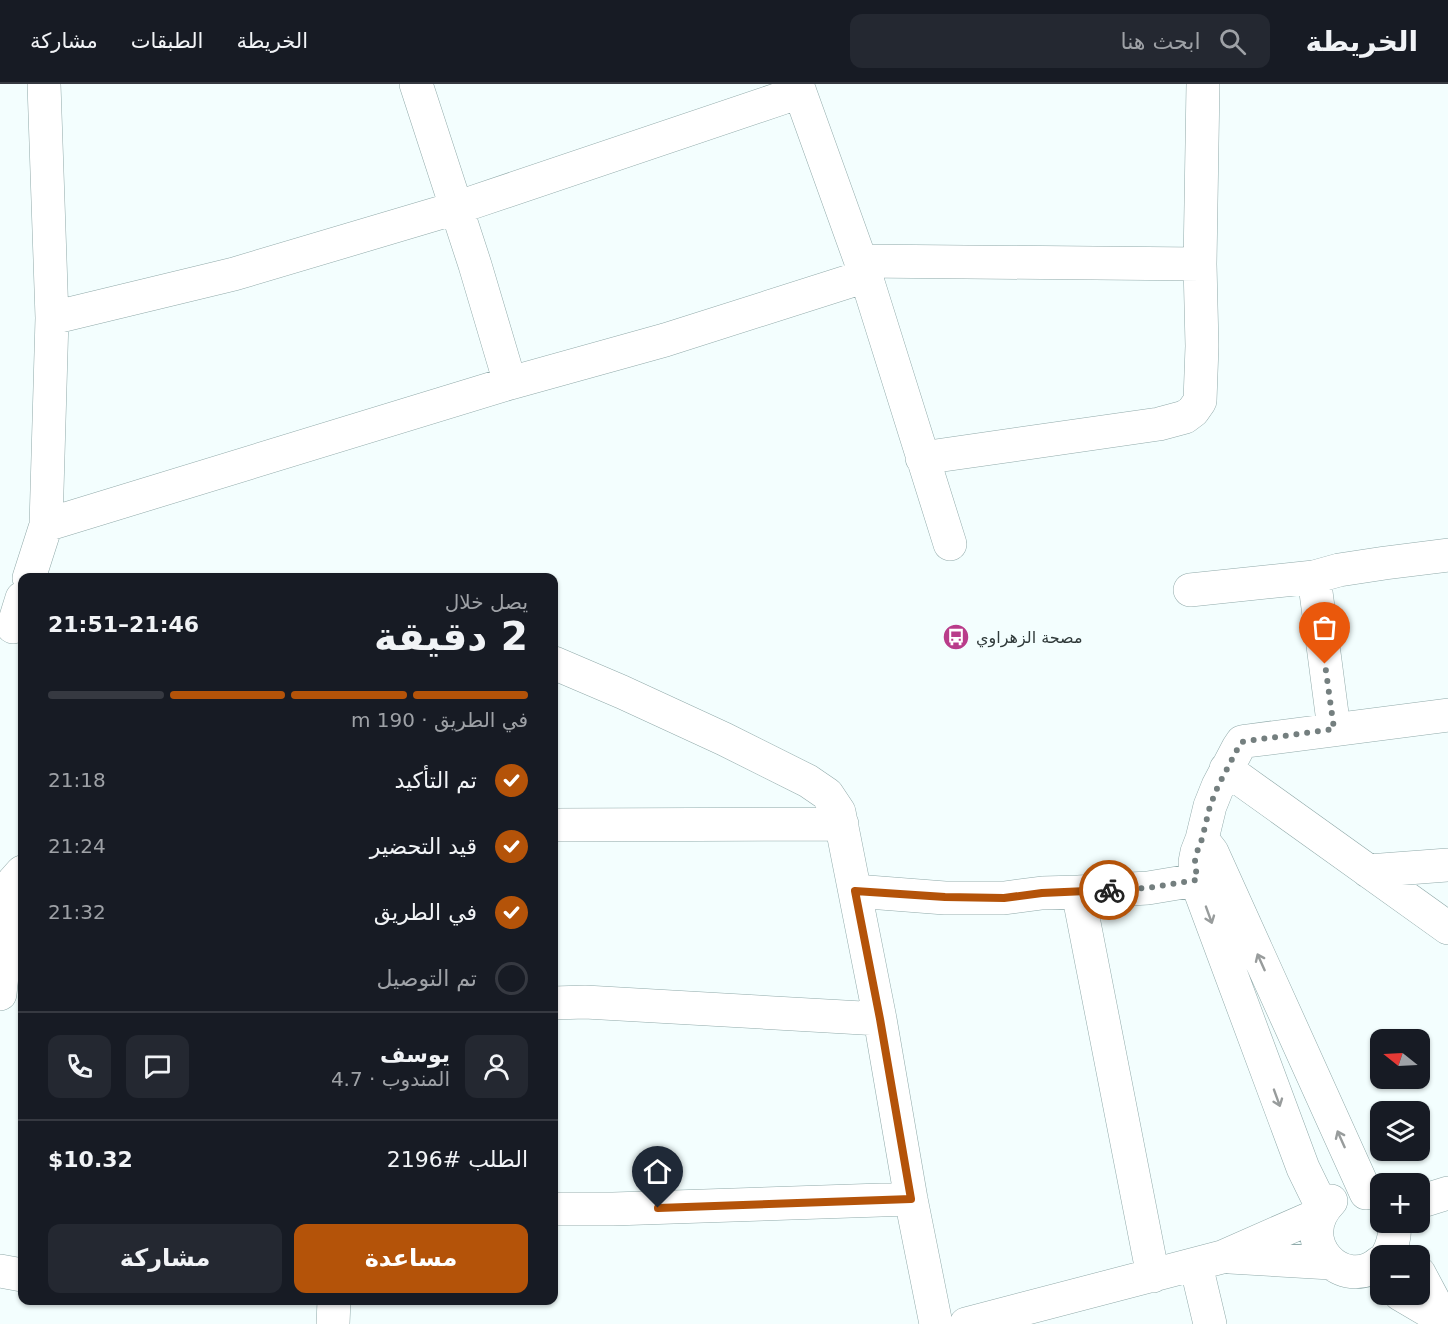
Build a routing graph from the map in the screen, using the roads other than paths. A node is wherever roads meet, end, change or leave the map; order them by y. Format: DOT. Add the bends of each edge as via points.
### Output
graph roads {
  1 [pos="44,84"];
  2 [pos="416,84"];
  3 [pos="1203,84"];
  4 [pos="798,88"];
  5 [pos="456,208"];
  6 [pos="1200,264"];
  7 [pos="863,269"];
  8 [pos="52,318"];
  9 [pos="510,383"];
  10 [pos="922,458"];
  11 [pos="46,525"];
  12 [pos="950,544"];
  13 [pos="1448,555"];
  14 [pos="31,573"];
  15 [pos="1314,577"];
  16 [pos="1190,590"];
  17 [pos="558,665"];
  18 [pos="1448,715"];
  19 [pos="1334,729"];
  20 [pos="1227,769"];
  21 [pos="842,824"];
  22 [pos="558,825"];
  23 [pos="1448,865"];
  24 [pos="1368,871"];
  25 [pos="18,876"];
  26 [pos="1209,876"];
  27 [pos="855,891"];
  28 [pos="1078,892"];
  29 [pos="1448,928"];
  30 [pos="0,994"];
  31 [pos="558,1003"];
  32 [pos="880,1019"];
  33 [pos="1448,1193"];
  34 [pos="911,1199"];
  35 [pos="1430,1199"];
  36 [pos="558,1209"];
  37 [pos="1321,1211"];
  38 [pos="1375,1242"];
  39 [pos="1209,1261"];
  40 [pos="0,1271"];
  41 [pos="18,1274"];
  42 [pos="1154,1276"];
  43 [pos="1430,1294"];
  44 [pos="334,1305"];
  45 [pos="1418,1305"];
  46 [pos="1445,1322"];
  47 [pos="333,1324"];
  48 [pos="936,1324"];
  49 [pos="966,1324"];
  50 [pos="1210,1324"];
  1 -- 8 [label="street"];
  2 -- 5 [label="street"];
  3 -- 6 [label="street"];
  4 -- 5 [label="street"];
  4 -- 7 [label="street"];
  5 -- 8 [label="street" via="234,274"];
  5 -- 9 [label="street"];
  6 -- 7 [label="street"];
  6 -- 10 [label="street" via="1200,401 1185,417"];
  7 -- 9 [label="street" via="665,340"];
  7 -- 10 [label="street"];
  8 -- 11 [label="street"];
  9 -- 11 [label="street"];
  10 -- 12 [label="street"];
  11 -- 14 [label="street"];
  13 -- 15 [label="street"];
  15 -- 16 [label="street"];
  15 -- 19 [label="street"];
  17 -- 21 [label="street" via="808,781 827,794"];
  18 -- 19 [label="street"];
  19 -- 20 [label="street" via="1242,742"];
  20 -- 24 [label="street"];
  20 -- 26 [label="street" via="1210,806 1202,839 1212,852"];
  21 -- 22 [label="street"];
  21 -- 27 [label="street"];
  23 -- 24 [label="street"];
  24 -- 29 [label="street"];
  25 -- 30 [label="street" via="11,892"];
  26 -- 28 [label="street" via="1148,888"];
  26 -- 37 [label="street, one-way" via="1303,1168"];
  38 -- 26 [label="street, one-way"];
  27 -- 28 [label="street" via="955,898"];
  27 -- 32 [label="street"];
  28 -- 42 [label="street"];
  31 -- 32 [label="street"];
  32 -- 34 [label="street"];
  33 -- 35 [label="street"];
  34 -- 36 [label="street"];
  34 -- 48 [label="street"];
  37 -- 38 [label="street" via="1335,1197 1350,1192"];
  37 -- 38 [label="street" via="1316,1237 1321,1252"];
  37 -- 39 [label="street"];
  38 -- 39 [label="street"];
  39 -- 42 [label="street"];
  39 -- 50 [label="street"];
  40 -- 41 [label="street"];
  42 -- 49 [label="street"];
  43 -- 46 [label="street"];
  44 -- 47 [label="street"];
  45 -- 46 [label="street"];
}
